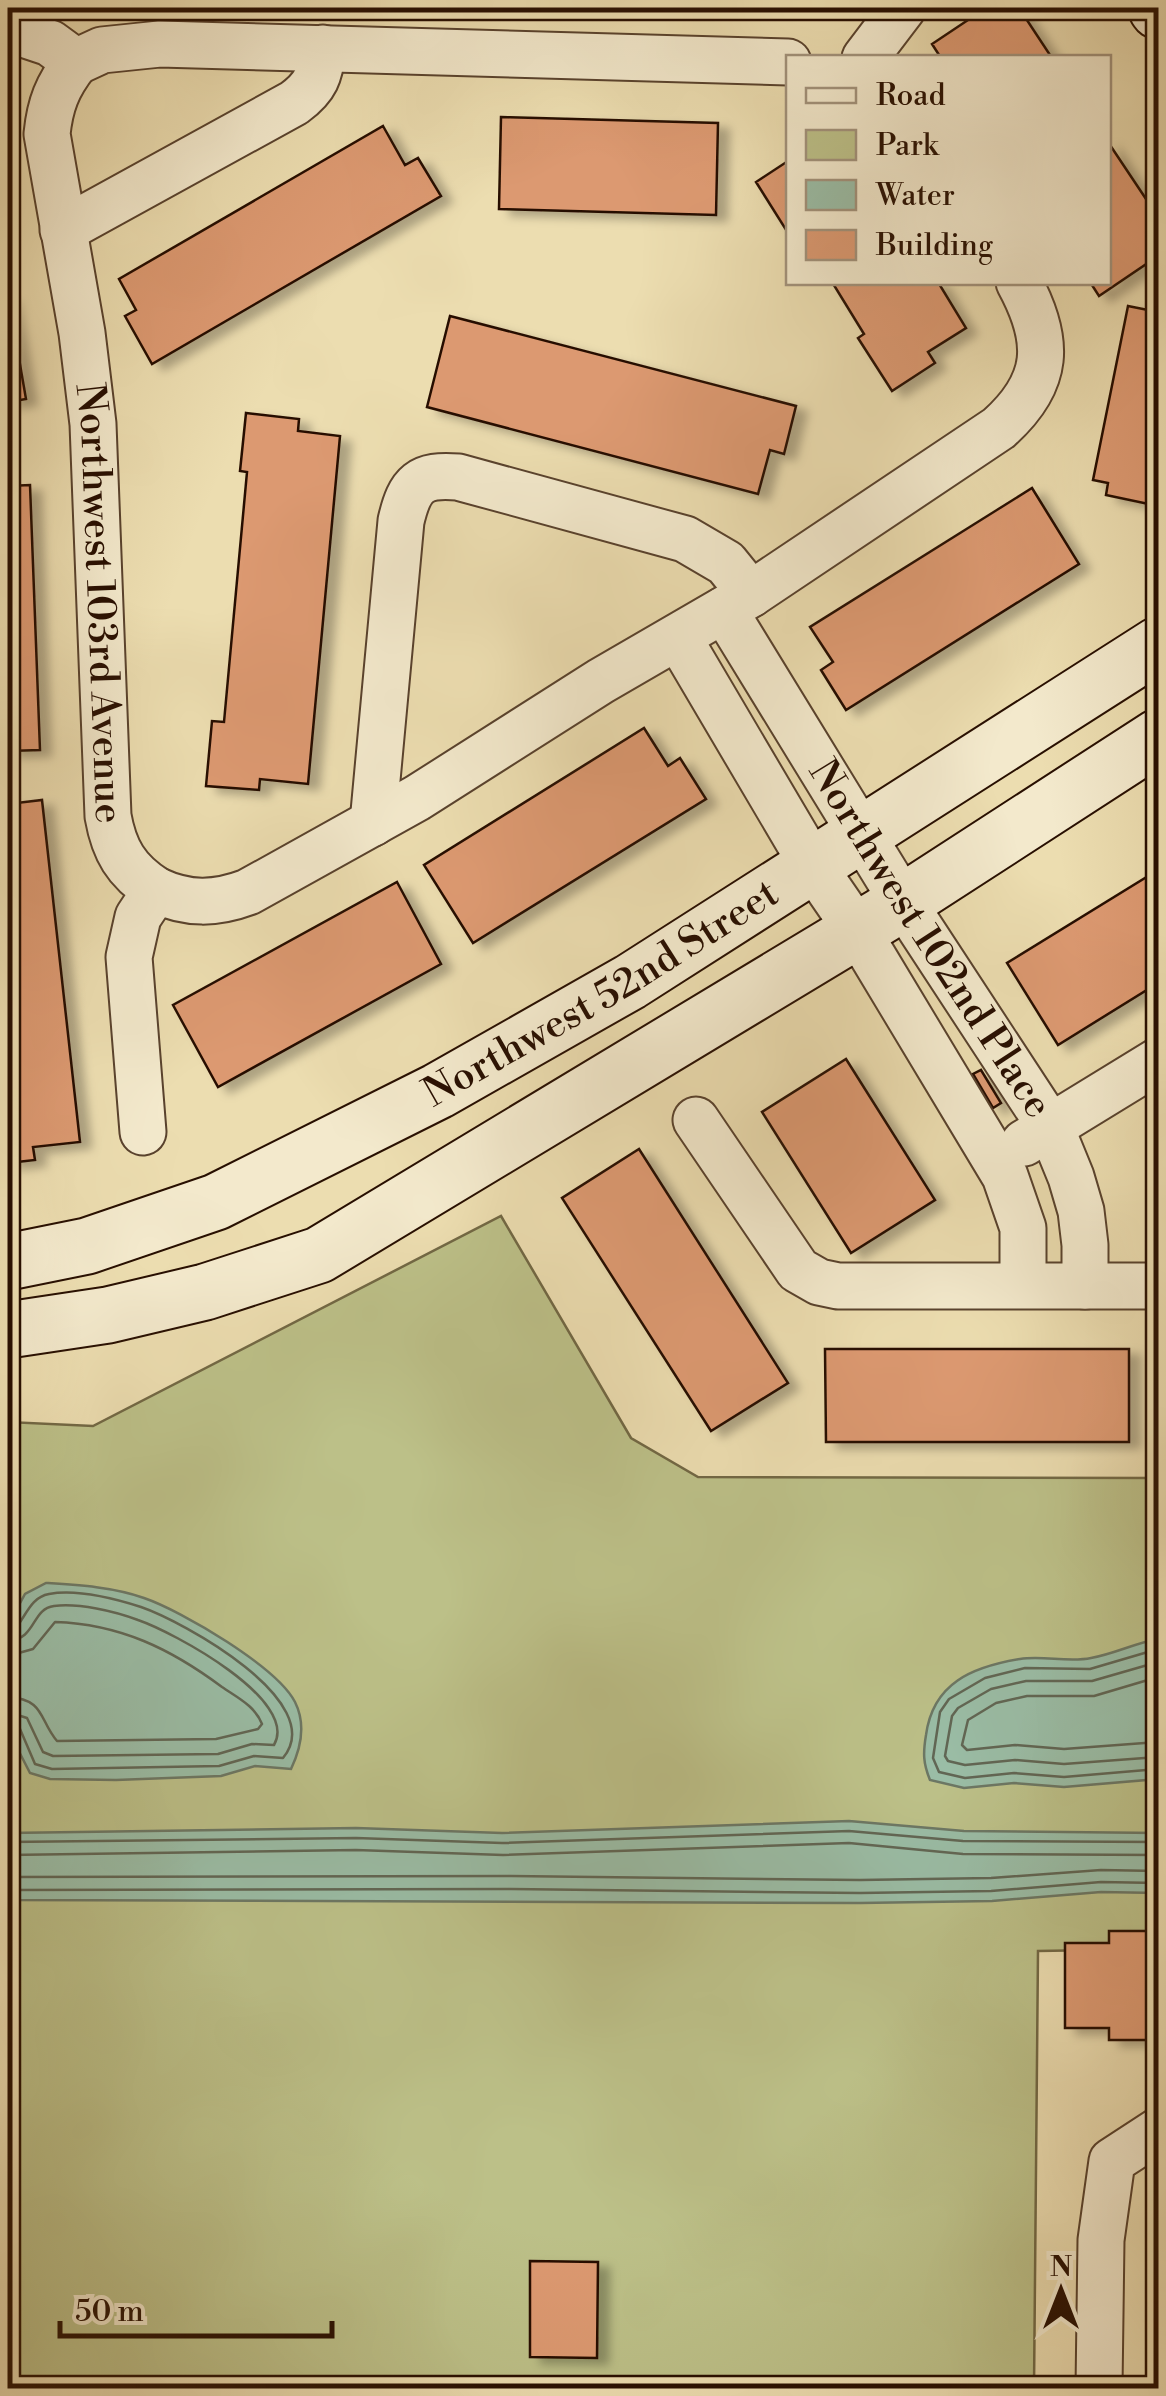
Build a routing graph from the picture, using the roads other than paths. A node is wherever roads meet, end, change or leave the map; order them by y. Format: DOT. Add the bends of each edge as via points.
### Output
graph roads {
  1 [pos="902,8"];
  2 [pos="8,28"];
  3 [pos="323,48"];
  4 [pos="868,55"];
  5 [pos="76,62"];
  6 [pos="786,62"];
  7 [pos="63,230"];
  8 [pos="1028,302"];
  9 [pos="738,602"];
  10 [pos="678,637"];
  11 [pos="1158,645"];
  12 [pos="1158,737"];
  13 [pos="372,823"];
  14 [pos="861,836"];
  15 [pos="813,866"];
  16 [pos="156,890"];
  17 [pos="902,902"];
  18 [pos="857,930"];
  19 [pos="996,1045"];
  20 [pos="1158,1061"];
  21 [pos="946,1075"];
  22 [pos="696,1120"];
  23 [pos="1050,1128"];
  24 [pos="143,1132"];
  25 [pos="996,1160"];
  26 [pos="8,1262"];
  27 [pos="1023,1285"];
  28 [pos="1086,1286"];
  29 [pos="1158,1286"];
  30 [pos="8,1330"];
  31 [pos="1158,2130"];
  32 [pos="1099,2388"];
  1 -- 4 [label="street"];
  2 -- 5 [label="street" via="50,43"];
  3 -- 5 [label="street" via="133,45"];
  3 -- 6 [label="street"];
  3 -- 7 [label="street" via="320,75 294,103"];
  5 -- 7 [label="street, Northwest 103rd Avenue" via="50,104 47,134"];
  7 -- 16 [label="street, Northwest 103rd Avenue" via="93,424 108,816 124,863"];
  8 -- 9 [label="street" via="1041,355 1017,412"];
  9 -- 10 [label="street"];
  9 -- 13 [label="street, Northwest 102nd Place" via="726,563 685,539 458,477 420,482 406,498 402,521"];
  9 -- 14 [label="street, Northwest 102nd Place"];
  10 -- 13 [label="street"];
  10 -- 15 [label="street, Northwest 102nd Place"];
  11 -- 14 [label="street, Northwest 52nd Street"];
  12 -- 17 [label="street, Northwest 52nd Street"];
  13 -- 16 [label="street" via="223,901 186,900"];
  14 -- 15 [label="street, Northwest 52nd Street"];
  14 -- 17 [label="street, Northwest 102nd Place"];
  15 -- 18 [label="street, Northwest 102nd Place"];
  15 -- 26 [label="street, Northwest 52nd Street" via="630,982 438,1091 216,1202 87,1246"];
  16 -- 24 [label="street" via="138,917 129,957"];
  17 -- 18 [label="street, Northwest 52nd Street"];
  17 -- 19 [label="street, Northwest 102nd Place"];
  18 -- 21 [label="street, Northwest 102nd Place"];
  18 -- 30 [label="street, Northwest 52nd Street" via="318,1255 205,1292"];
  19 -- 21 [label="street"];
  19 -- 23 [label="street, Northwest 102nd Place"];
  20 -- 23 [label="street"];
  21 -- 25 [label="street, Northwest 102nd Place"];
  22 -- 27 [label="street" via="798,1270 819,1282"];
  23 -- 25 [label="street"];
  23 -- 28 [label="street, Northwest 102nd Place" via="1080,1211"];
  25 -- 27 [label="street, Northwest 102nd Place" via="1023,1228"];
  27 -- 28 [label="street"];
  28 -- 29 [label="street"];
  31 -- 32 [label="street" via="1112,2161 1101,2240"];
}
